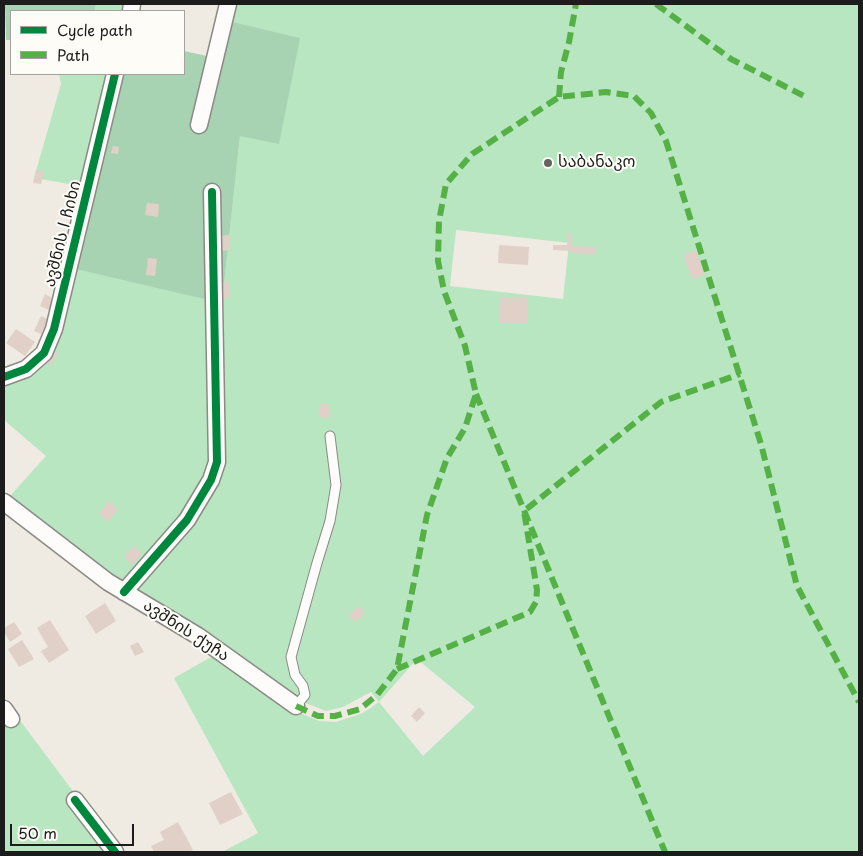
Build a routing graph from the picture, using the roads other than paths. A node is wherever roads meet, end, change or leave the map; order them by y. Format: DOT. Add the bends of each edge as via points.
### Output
graph roads {
  1 [pos="228,4"];
  2 [pos="116,75"];
  3 [pos="200,125"];
  4 [pos="212,192"];
  5 [pos="4,377"];
  6 [pos="330,436"];
  7 [pos="4,502"];
  8 [pos="124,592"];
  9 [pos="296,706"];
  10 [pos="75,800"];
  11 [pos="115,852"];
  1 -- 3 [label="street"];
  2 -- 5 [label="street, ავშნის I ჩიხი" via="54,329 44,353 26,369"];
  4 -- 8 [label="street" via="216,462 211,480 187,520"];
  6 -- 9 [label="lane" via="336,485 330,521 291,657 295,676 305,695"];
  7 -- 8 [label="street, ავშნის ქუჩა"];
  8 -- 9 [label="street, ავშნის ქუჩა" via="198,636"];
  10 -- 11 [label="street"];
}
